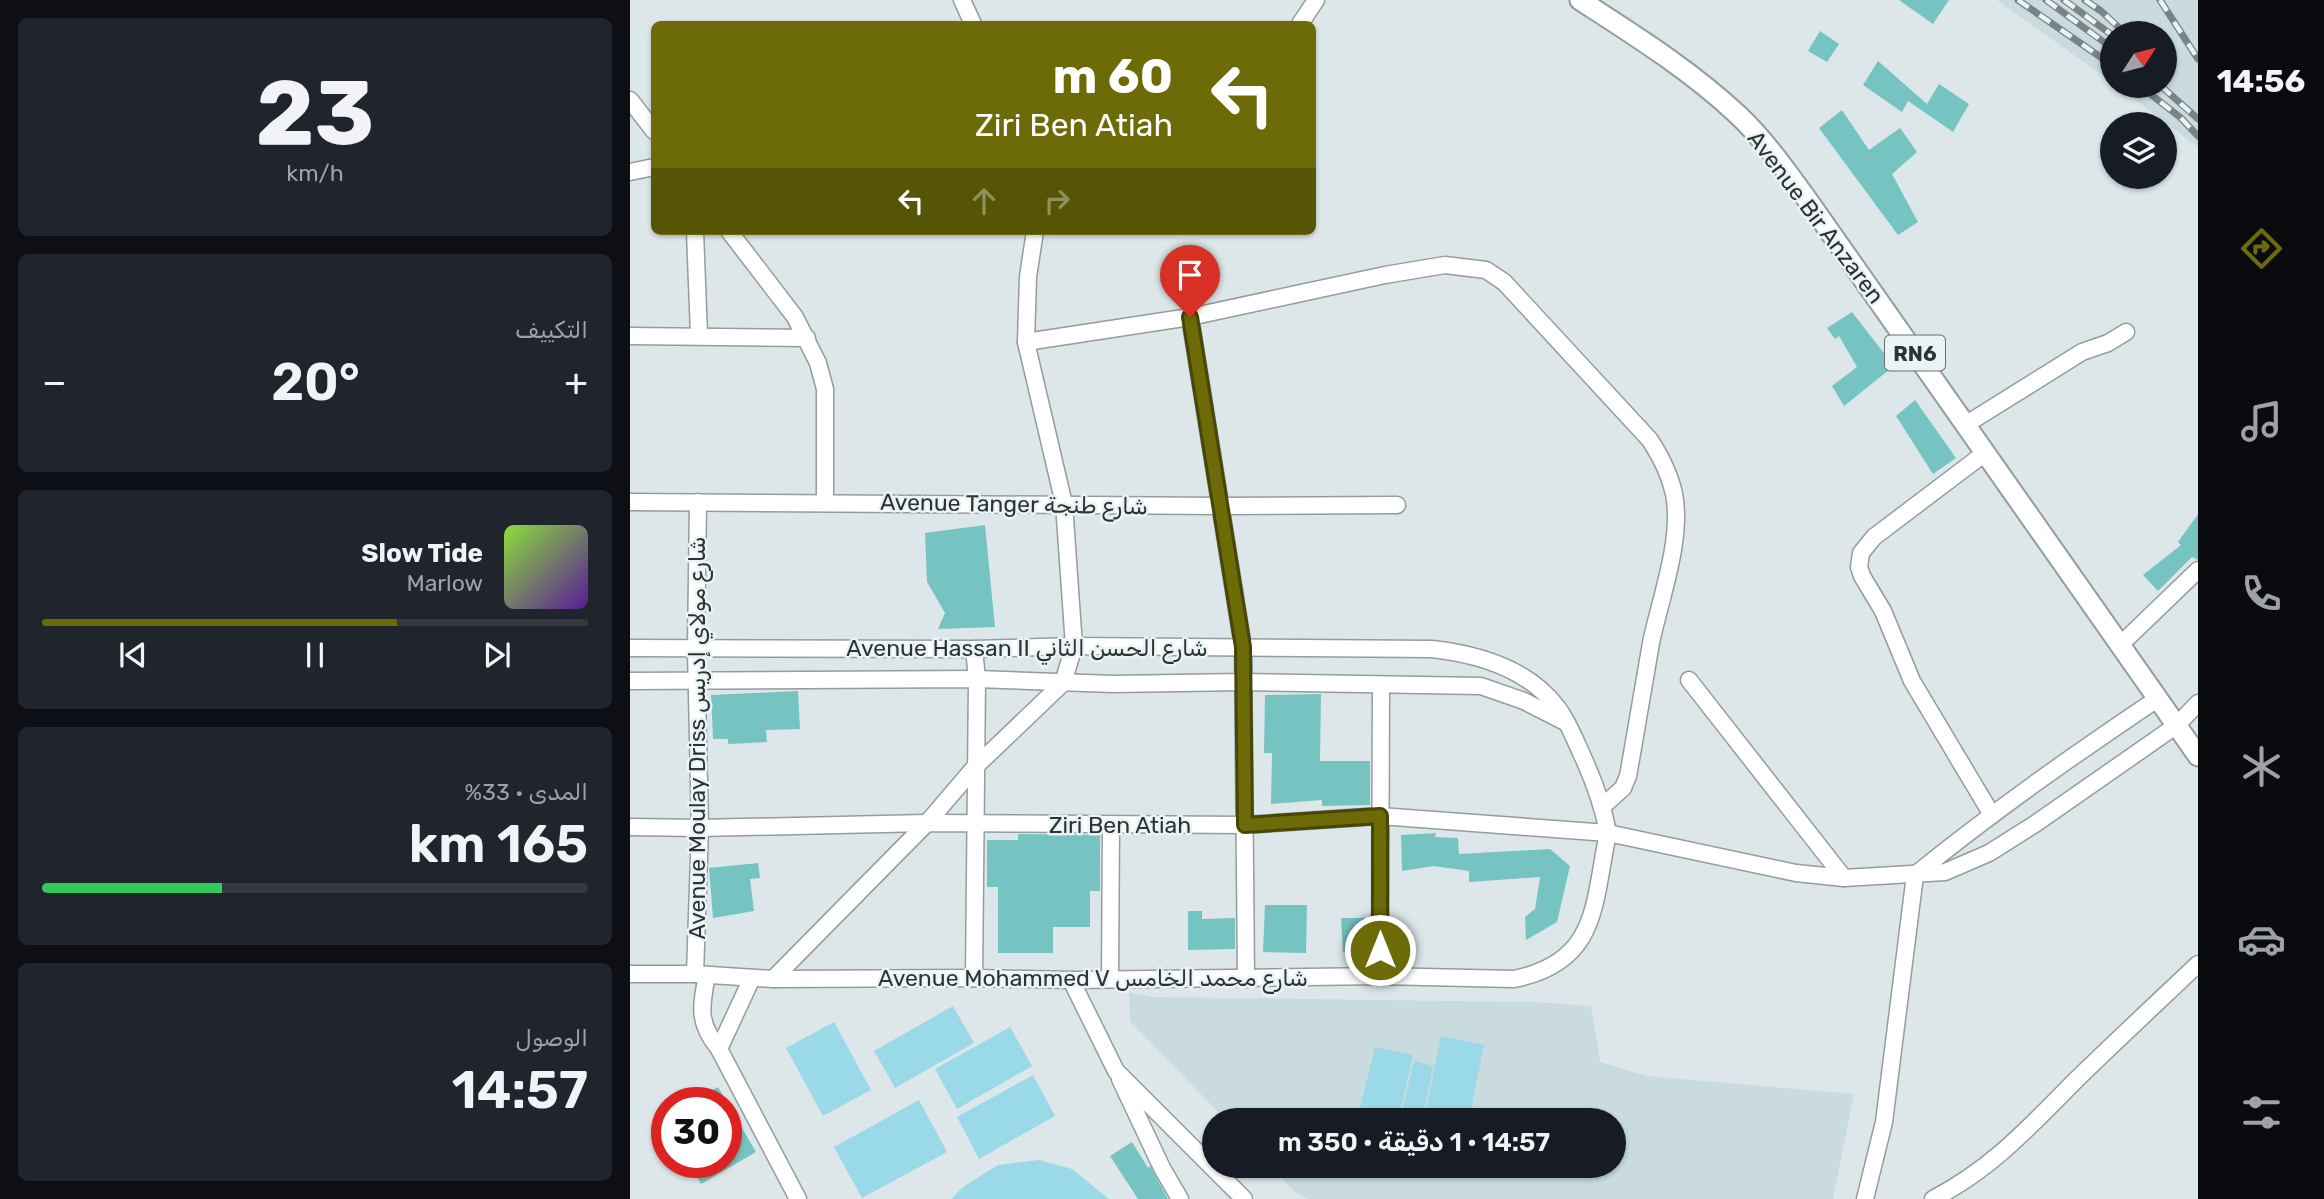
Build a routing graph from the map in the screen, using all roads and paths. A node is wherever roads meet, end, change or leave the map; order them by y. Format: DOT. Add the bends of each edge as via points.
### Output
graph roads {
  1 [pos="962,0"];
  2 [pos="1316,0"];
  3 [pos="1580,0"];
  4 [pos="972,21"];
  5 [pos="1302,21"];
  6 [pos="630,100"];
  7 [pos="651,127"];
  8 [pos="651,168"];
  9 [pos="630,172"];
  10 [pos="695,235"];
  11 [pos="732,235"];
  12 [pos="1034,235"];
  13 [pos="1190,317"];
  14 [pos="2126,332"];
  15 [pos="699,335"];
  16 [pos="630,336"];
  17 [pos="807,338"];
  18 [pos="1026,342"];
  19 [pos="1965,425"];
  20 [pos="1985,453"];
  21 [pos="630,502"];
  22 [pos="698,502"];
  23 [pos="824,502"];
  24 [pos="1064,504"];
  25 [pos="1397,505"];
  26 [pos="1220,506"];
  27 [pos="2198,570"];
  28 [pos="1074,646"];
  29 [pos="2119,646"];
  30 [pos="1243,647"];
  31 [pos="630,648"];
  32 [pos="696,649"];
  33 [pos="974,649"];
  34 [pos="977,679"];
  35 [pos="1689,680"];
  36 [pos="630,681"];
  37 [pos="698,681"];
  38 [pos="1243,682"];
  39 [pos="1063,683"];
  40 [pos="1381,685"];
  41 [pos="2157,699"];
  42 [pos="2198,703"];
  43 [pos="1567,723"];
  44 [pos="2177,725"];
  45 [pos="2198,756"];
  46 [pos="974,768"];
  47 [pos="1603,806"];
  48 [pos="1992,815"];
  49 [pos="1380,816"];
  50 [pos="927,822"];
  51 [pos="976,823"];
  52 [pos="1245,825"];
  53 [pos="1111,826"];
  54 [pos="630,827"];
  55 [pos="700,828"];
  56 [pos="1608,832"];
  57 [pos="1915,875"];
  58 [pos="1844,878"];
  59 [pos="2198,964"];
  60 [pos="630,974"];
  61 [pos="701,974"];
  62 [pos="1380,976"];
  63 [pos="752,978"];
  64 [pos="974,978"];
  65 [pos="773,979"];
  66 [pos="1110,979"];
  67 [pos="1246,979"];
  68 [pos="1071,980"];
  69 [pos="719,1049"];
  70 [pos="1116,1071"];
  71 [pos="798,1199"];
  72 [pos="1180,1199"];
  73 [pos="1244,1199"];
  74 [pos="1865,1199"];
  75 [pos="1933,1199"];
  1 -- 4 [label="street"];
  2 -- 5 [label="street"];
  3 -- 19 [label="main road, Avenue Bir Anzaren / RN6" via="1687,73 1759,136"];
  6 -- 7 [label="street"];
  8 -- 9 [label="street"];
  10 -- 15 [label="street"];
  11 -- 17 [label="street"];
  12 -- 18 [label="street" via="1028,270"];
  13 -- 18 [label="street"];
  13 -- 26 [label="street"];
  13 -- 47 [label="street" via="1445,265 1486,270 1504,282 1650,440 1675,496 1675,527 1628,776 1623,788"];
  14 -- 19 [label="street" via="2082,352"];
  15 -- 16 [label="street"];
  15 -- 17 [label="street"];
  17 -- 23 [label="street" via="825,390"];
  18 -- 24 [label="street"];
  19 -- 20 [label="main road, Avenue Bir Anzaren / RN6"];
  20 -- 29 [label="main road, Avenue Bir Anzaren / RN6"];
  20 -- 48 [label="street" via="1874,537 1861,553 1859,567 1912,681"];
  21 -- 22 [label="street, Avenue Tanger شارع طنجة"];
  22 -- 23 [label="street, Avenue Tanger شارع طنجة"];
  22 -- 32 [label="street, Avenue Moulay Driss شارع مولاي إدريس"];
  23 -- 24 [label="street, Avenue Tanger شارع طنجة"];
  24 -- 26 [label="street, Avenue Tanger شارع طنجة"];
  24 -- 28 [label="street"];
  25 -- 26 [label="street, Avenue Tanger شارع طنجة"];
  26 -- 30 [label="street"];
  27 -- 29 [label="street"];
  28 -- 30 [label="street, Avenue Hassan II شارع الحسن الثاني"];
  28 -- 33 [label="street, Avenue Hassan II شارع الحسن الثاني"];
  28 -- 39 [label="street"];
  29 -- 41 [label="main road, Avenue Bir Anzaren / RN6"];
  30 -- 38 [label="street"];
  30 -- 43 [label="street, Avenue Hassan II شارع الحسن الثاني" via="1466,653 1531,683 1557,706"];
  31 -- 32 [label="street, Avenue Hassan II شارع الحسن الثاني"];
  32 -- 33 [label="street, Avenue Hassan II شارع الحسن الثاني"];
  32 -- 37 [label="street, Avenue Moulay Driss شارع مولاي إدريس"];
  33 -- 34 [label="street"];
  34 -- 37 [label="street, Avenue Hassan II شارع الحسن الثاني"];
  34 -- 39 [label="street, Avenue Hassan II شارع الحسن الثاني"];
  34 -- 46 [label="street"];
  35 -- 58 [label="street"];
  36 -- 37 [label="street, Avenue Hassan II شارع الحسن الثاني"];
  37 -- 55 [label="street, Avenue Moulay Driss شارع مولاي إدريس"];
  38 -- 39 [label="street, Avenue Hassan II شارع الحسن الثاني"];
  38 -- 40 [label="street, Avenue Hassan II شارع الحسن الثاني"];
  38 -- 52 [label="street"];
  39 -- 46 [label="street"];
  40 -- 43 [label="street, Avenue Hassan II شارع الحسن الثاني" via="1481,686 1516,697"];
  40 -- 49 [label="street"];
  41 -- 44 [label="main road, Avenue Bir Anzaren / RN6"];
  41 -- 48 [label="street"];
  42 -- 44 [label="street"];
  43 -- 47 [label="street, Avenue Hassan II شارع الحسن الثاني"];
  44 -- 45 [label="main road, Avenue Bir Anzaren / RN6"];
  44 -- 57 [label="street" via="1989,853 1945,872"];
  46 -- 50 [label="street"];
  46 -- 51 [label="street"];
  47 -- 56 [label="street, Avenue Hassan II شارع الحسن الثاني"];
  48 -- 57 [label="street"];
  49 -- 52 [label="street, Ziri Ben Atiah"];
  49 -- 56 [label="street, Ziri Ben Atiah"];
  49 -- 62 [label="street"];
  50 -- 51 [label="street, Ziri Ben Atiah"];
  50 -- 55 [label="street, Ziri Ben Atiah"];
  50 -- 65 [label="street"];
  51 -- 53 [label="street, Ziri Ben Atiah"];
  51 -- 64 [label="street"];
  52 -- 53 [label="street, Ziri Ben Atiah"];
  52 -- 67 [label="street"];
  53 -- 66 [label="street"];
  54 -- 55 [label="street, Ziri Ben Atiah"];
  55 -- 61 [label="street, Avenue Moulay Driss شارع مولاي إدريس"];
  56 -- 58 [label="street" via="1796,873"];
  56 -- 62 [label="street, Avenue Mohammed V شارع محمد الخامس" via="1584,935 1573,952 1552,968 1514,979"];
  57 -- 58 [label="street"];
  57 -- 74 [label="street" via="1884,1122"];
  59 -- 75 [label="street" via="2011,1147 1962,1184"];
  60 -- 61 [label="street, Avenue Mohammed V شارع محمد الخامس"];
  61 -- 63 [label="street, Avenue Mohammed V شارع محمد الخامس"];
  61 -- 69 [label="street, Avenue Moulay Driss شارع مولاي إدريس" via="700,1010 706,1033"];
  62 -- 67 [label="street, Avenue Mohammed V شارع محمد الخامس"];
  63 -- 65 [label="street, Avenue Mohammed V شارع محمد الخامس"];
  63 -- 69 [label="street"];
  64 -- 65 [label="street, Avenue Mohammed V شارع محمد الخامس"];
  64 -- 68 [label="street, Avenue Mohammed V شارع محمد الخامس"];
  66 -- 67 [label="street, Avenue Mohammed V شارع محمد الخامس"];
  66 -- 68 [label="street, Avenue Mohammed V شارع محمد الخامس"];
  68 -- 70 [label="street"];
  69 -- 71 [label="street, Avenue Moulay Driss شارع مولاي إدريس"];
  70 -- 72 [label="street"];
  70 -- 73 [label="street"];
}
